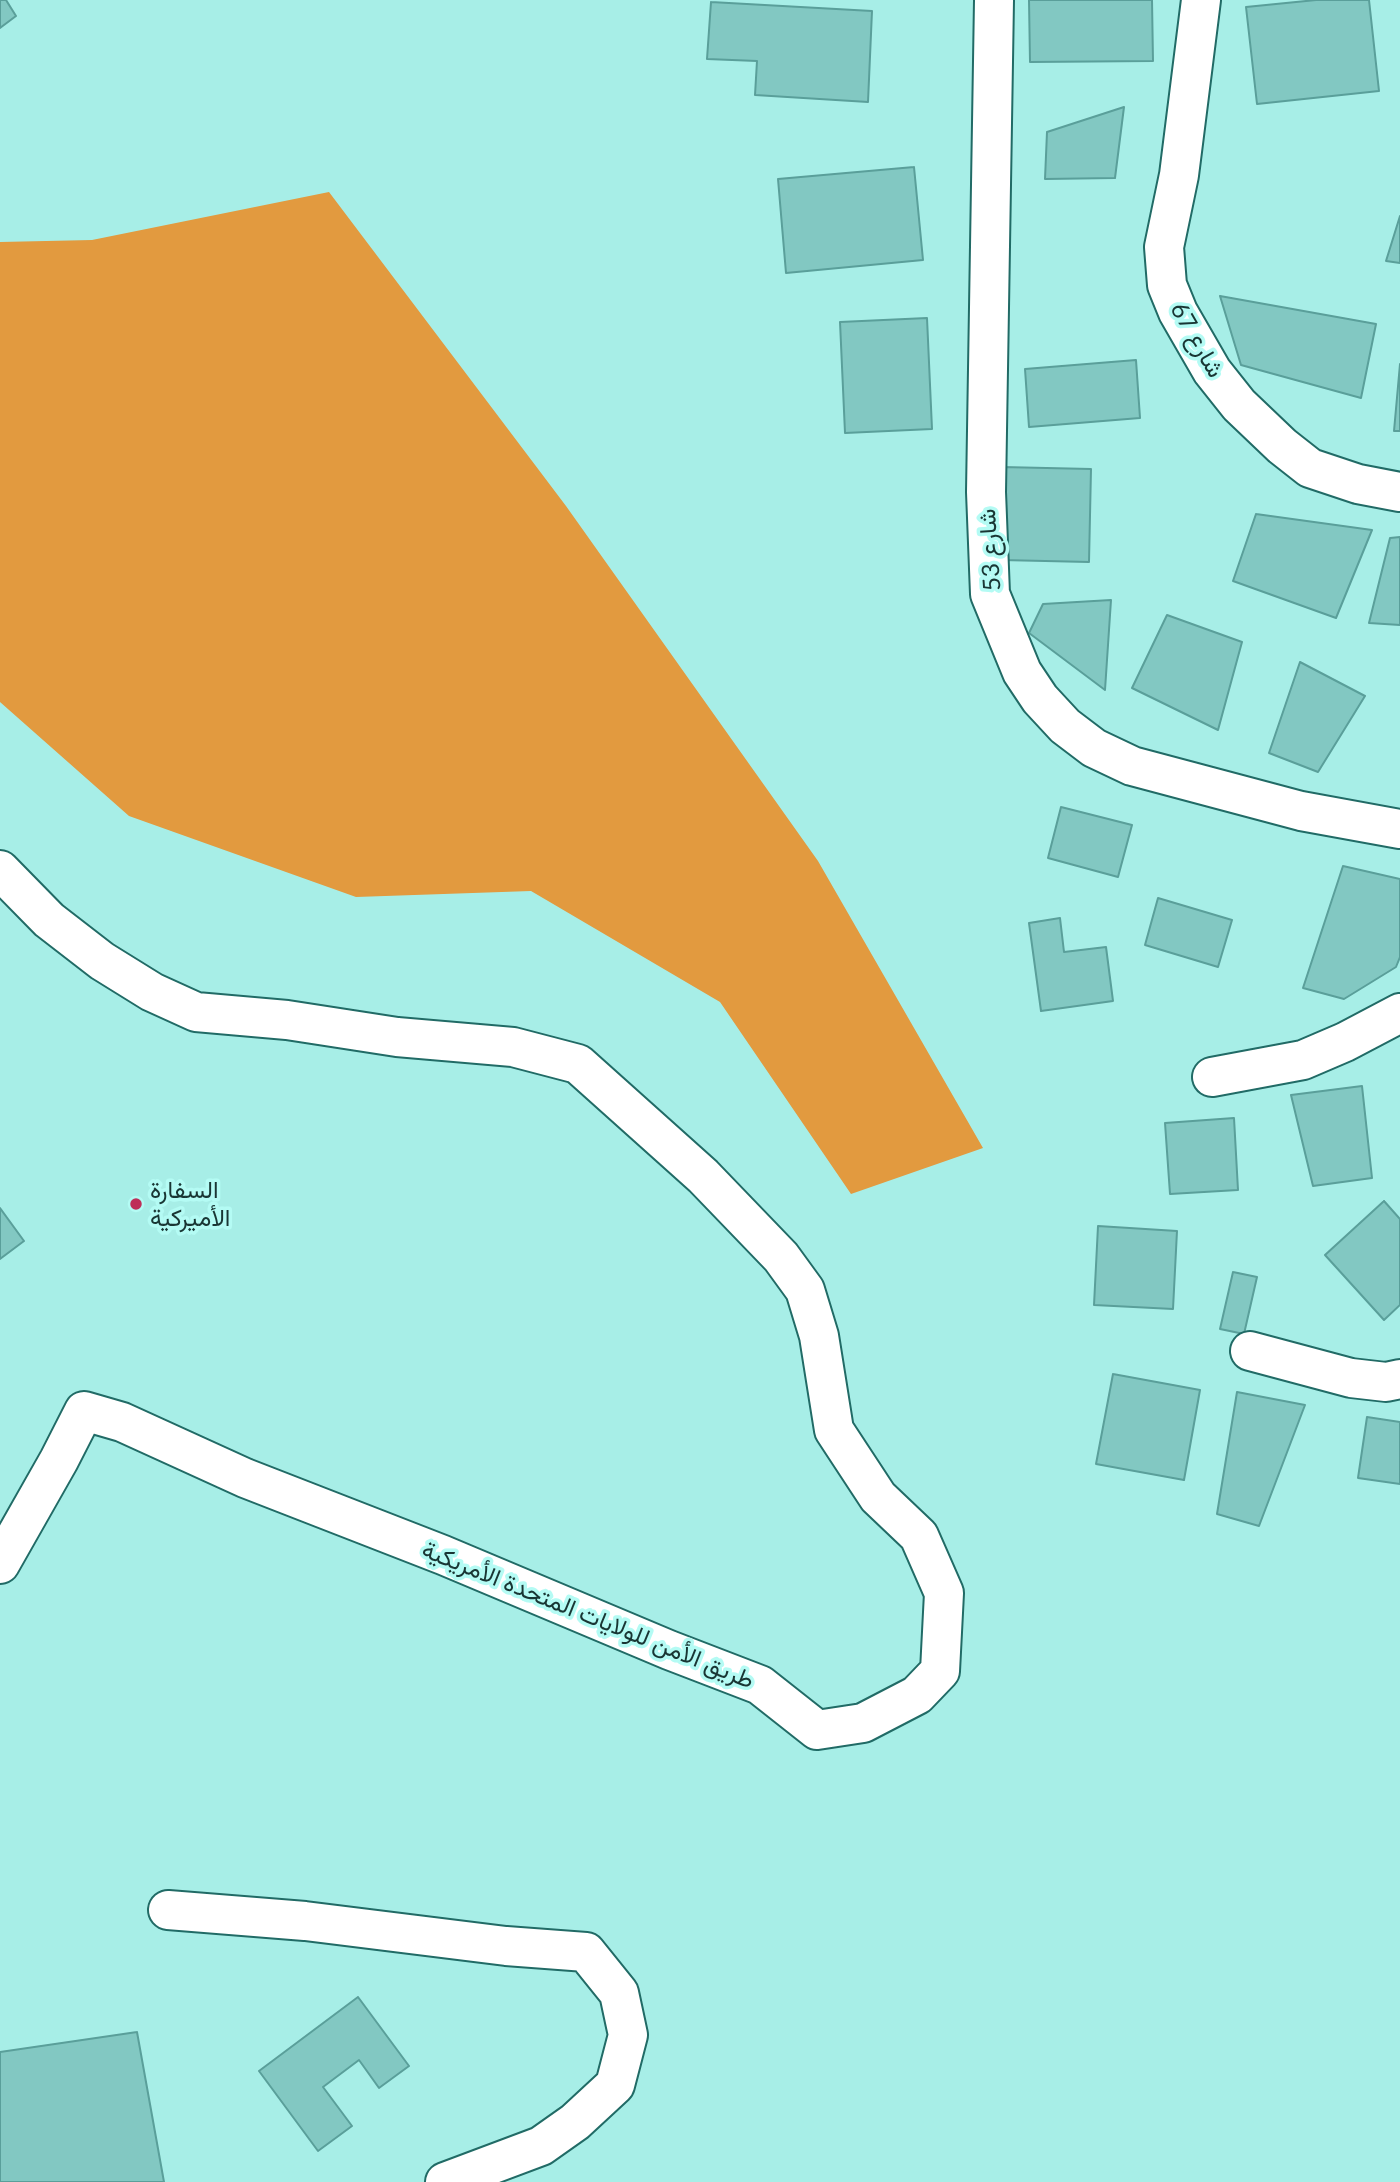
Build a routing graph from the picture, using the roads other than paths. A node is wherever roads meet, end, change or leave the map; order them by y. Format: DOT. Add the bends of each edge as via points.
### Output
graph roads {
  1 [pos="994,0"];
  2 [pos="1200,0"];
  3 [pos="1400,492"];
  4 [pos="1400,829"];
  5 [pos="0,870"];
  6 [pos="1400,1013"];
  7 [pos="1212,1077"];
  8 [pos="1250,1351"];
  9 [pos="1400,1379"];
  10 [pos="0,1564"];
  11 [pos="168,1910"];
  12 [pos="445,2182"];
  1 -- 4 [label="street, شارع 53" via="986,492 990,594 1022,672 1065,726 1094,748 1132,766 1301,811"];
  2 -- 3 [label="street, شارع 67" via="1179,175 1164,247 1167,285 1212,371 1282,446 1311,468"];
  5 -- 10 [label="street, طريق الأمن للولايات المتحدة الأمريكية" via="49,920 102,961 196,1012 513,1047 578,1064 703,1176 781,1257 805,1290 819,1336 834,1430 878,1497 919,1536 944,1593 940,1671 917,1695 863,1723 817,1730 760,1685 245,1478 122,1422 84,1411"];
  6 -- 7 [label="street" via="1303,1060"];
  8 -- 9 [label="street" via="1350,1378"];
  11 -- 12 [label="street" via="586,1952 619,1993 628,2035 615,2085 541,2146"];
}
